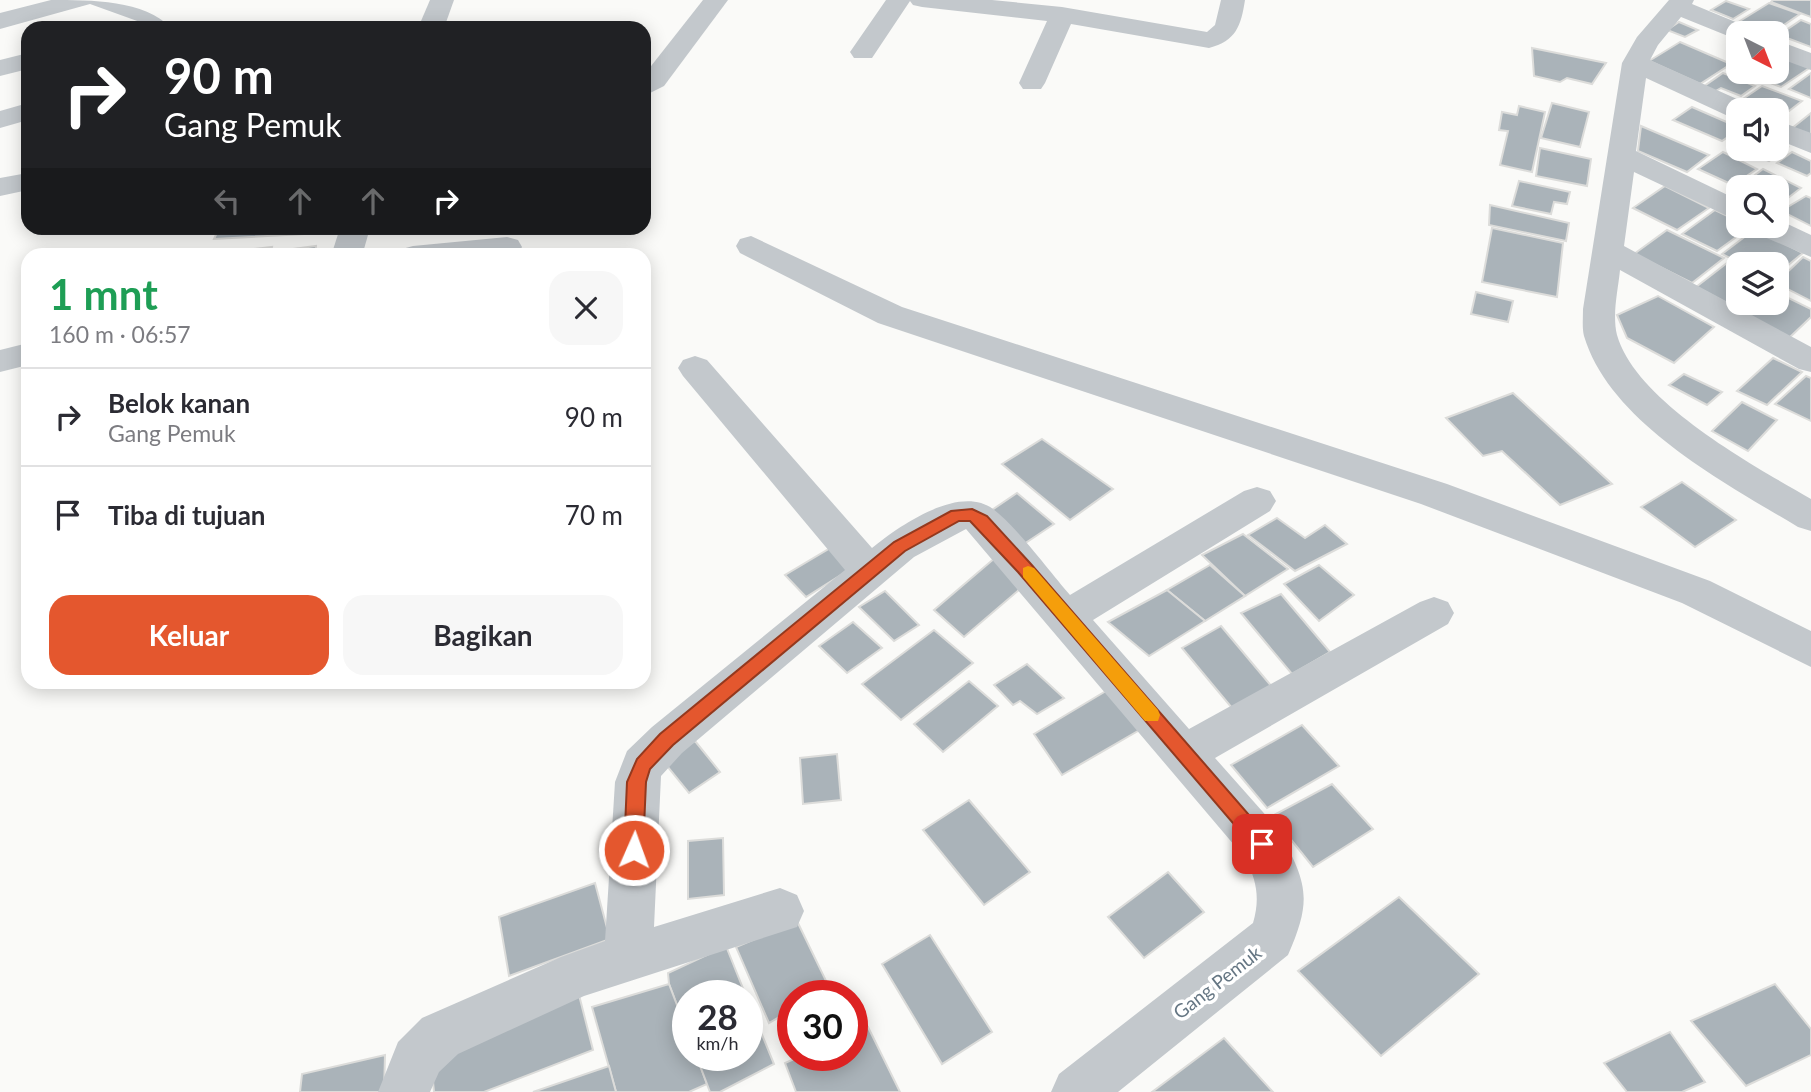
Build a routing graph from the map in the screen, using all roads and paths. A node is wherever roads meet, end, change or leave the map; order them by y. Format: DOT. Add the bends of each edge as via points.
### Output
graph roads {
  1 [pos="80,0"];
  2 [pos="99,0"];
  3 [pos="442,0"];
  4 [pos="716,0"];
  5 [pos="898,0"];
  6 [pos="922,0"];
  7 [pos="1233,0"];
  8 [pos="1680,4"];
  9 [pos="1062,15"];
  10 [pos="0,21"];
  11 [pos="151,21"];
  12 [pos="433,21"];
  13 [pos="1726,26"];
  14 [pos="863,52"];
  15 [pos="1789,53"];
  16 [pos="1811,62"];
  17 [pos="21,63"];
  18 [pos="1635,64"];
  19 [pos="0,68"];
  20 [pos="651,83"];
  21 [pos="1031,83"];
  22 [pos="1726,105"];
  23 [pos="21,113"];
  24 [pos="0,120"];
  25 [pos="1789,134"];
  26 [pos="1811,144"];
  27 [pos="1620,155"];
  28 [pos="1726,206"];
  29 [pos="1789,237"];
  30 [pos="751,246"];
  31 [pos="507,247"];
  32 [pos="1811,247"];
  33 [pos="497,248"];
  34 [pos="1607,250"];
  35 [pos="21,356"];
  36 [pos="0,361"];
  37 [pos="1811,362"];
  38 [pos="695,368"];
  39 [pos="1257,501"];
  40 [pos="1811,517"];
  41 [pos="869,572"];
  42 [pos="1434,613"];
  43 [pos="1067,616"];
  44 [pos="1811,650"];
  45 [pos="1184,754"];
  46 [pos="780,911"];
  47 [pos="629,956"];
  48 [pos="404,1092"];
  49 [pos="1077,1092"];
  1 -- 10 [label="street"];
  2 -- 11 [label="street"];
  3 -- 12 [label="street"];
  4 -- 20 [label="street"];
  5 -- 14 [label="street"];
  6 -- 9 [label="street"];
  7 -- 9 [label="street" via="1226,32 1209,40"];
  8 -- 13 [label="street"];
  8 -- 18 [label="street" via="1646,41"];
  9 -- 21 [label="street"];
  15 -- 16 [label="street"];
  17 -- 19 [label="street"];
  18 -- 22 [label="street"];
  18 -- 27 [label="street"];
  23 -- 24 [label="street"];
  25 -- 26 [label="street"];
  27 -- 28 [label="street"];
  27 -- 34 [label="street"];
  29 -- 32 [label="street"];
  30 -- 44 [label="street" via="890,316 1434,494 1696,592"];
  31 -- 33 [label="street"];
  34 -- 37 [label="street"];
  34 -- 40 [label="street" via="1599,309 1601,335 1622,375 1704,453"];
  35 -- 36 [label="street"];
  38 -- 41 [label="street"];
  39 -- 43 [label="street"];
  41 -- 43 [label="street, Gang Pemuk" via="943,522 972,515"];
  41 -- 47 [label="street" via="643,765 637,782"];
  42 -- 45 [label="street"];
  43 -- 45 [label="street, Gang Pemuk"];
  45 -- 49 [label="street, Gang Pemuk" via="1262,844 1279,876 1284,908 1271,939"];
  46 -- 47 [label="street"];
  47 -- 48 [label="street" via="440,1036 422,1050 409,1070"];
}
